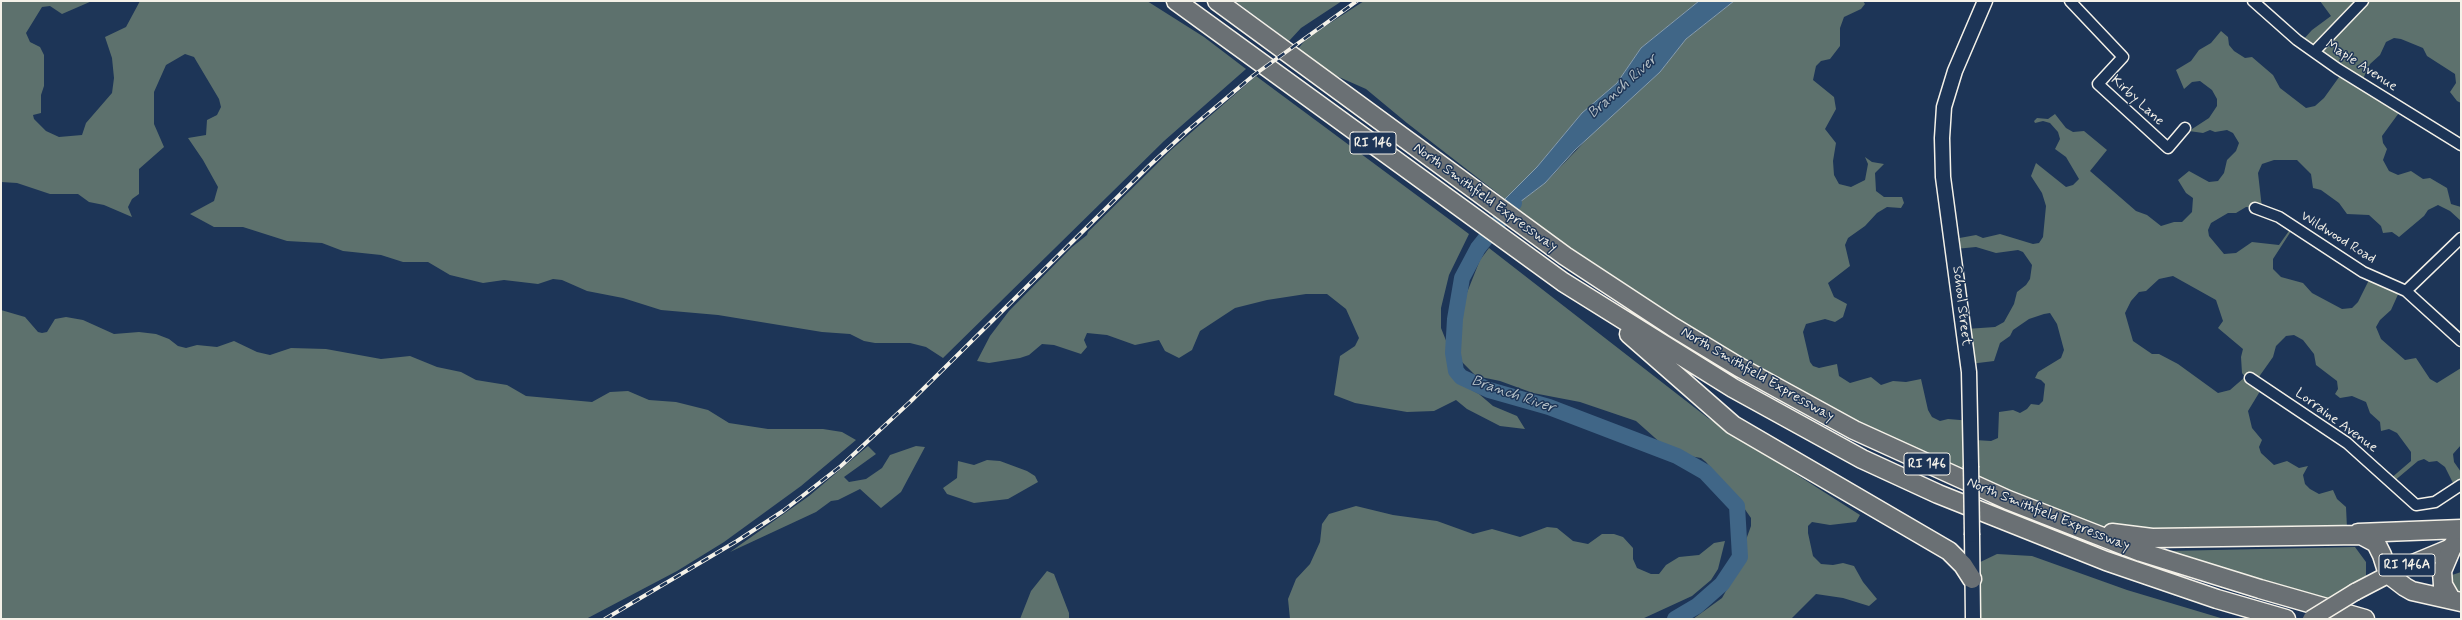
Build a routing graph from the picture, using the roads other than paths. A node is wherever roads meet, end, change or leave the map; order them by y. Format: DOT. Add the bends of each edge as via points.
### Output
graph roads {
  1 [pos="1176,1"];
  2 [pos="1217,1"];
  3 [pos="1985,1"];
  4 [pos="2070,1"];
  5 [pos="2253,1"];
  6 [pos="2363,1"];
  7 [pos="2314,52"];
  8 [pos="2185,128"];
  9 [pos="2461,145"];
  10 [pos="2255,208"];
  11 [pos="2461,238"];
  12 [pos="2406,291"];
  13 [pos="1604,308"];
  14 [pos="2461,341"];
  15 [pos="2250,378"];
  16 [pos="2461,485"];
  17 [pos="2053,518"];
  18 [pos="2350,533"];
  19 [pos="2458,539"];
  20 [pos="2388,574"];
  21 [pos="1972,579"];
  22 [pos="2456,600"];
  23 [pos="1973,619"];
  24 [pos="2286,619"];
  25 [pos="2311,619"];
  26 [pos="2365,619"];
  1 -- 13 [label="highway, North Smithfield Expressway / RI 146" via="1513,246"];
  2 -- 17 [label="highway, North Smithfield Expressway / RI 146" via="1526,229 1673,327 1794,397 1900,452"];
  3 -- 21 [label="street, School Street, bridge" via="1955,71 1944,107 1942,138 1944,177 1969,372"];
  4 -- 8 [label="street, Kirby Lane" via="2122,57 2098,84 2168,148"];
  5 -- 7 [label="street, Maple Avenue"];
  6 -- 7 [label="street"];
  7 -- 9 [label="street, Maple Avenue"];
  10 -- 12 [label="street, Wildwood Road" via="2279,217 2363,272"];
  11 -- 12 [label="street"];
  12 -- 14 [label="street, Wildwood Road"];
  13 -- 21 [label="highway" via="1638,344 1733,425 1949,551 1963,564"];
  13 -- 24 [label="highway, North Smithfield Expressway / RI 146" via="1740,392 1862,459 1938,494 2106,562"];
  15 -- 16 [label="street, Lorraine Avenue" via="2347,443 2399,488 2410,502 2419,506 2435,502"];
  17 -- 18 [label="highway" via="2100,531 2152,538"];
  17 -- 26 [label="highway, North Smithfield Expressway / RI 146" via="2178,564"];
  18 -- 19 [label="highway"];
  18 -- 20 [label="highway" via="2367,537 2376,543"];
  19 -- 20 [label="main road, RI 146A"];
  19 -- 22 [label="highway" via="2442,572 2443,585"];
  20 -- 22 [label="highway" via="2412,591"];
  20 -- 25 [label="main road, RI 146A, bridge"];
  21 -- 23 [label="street, School Street"];
}
